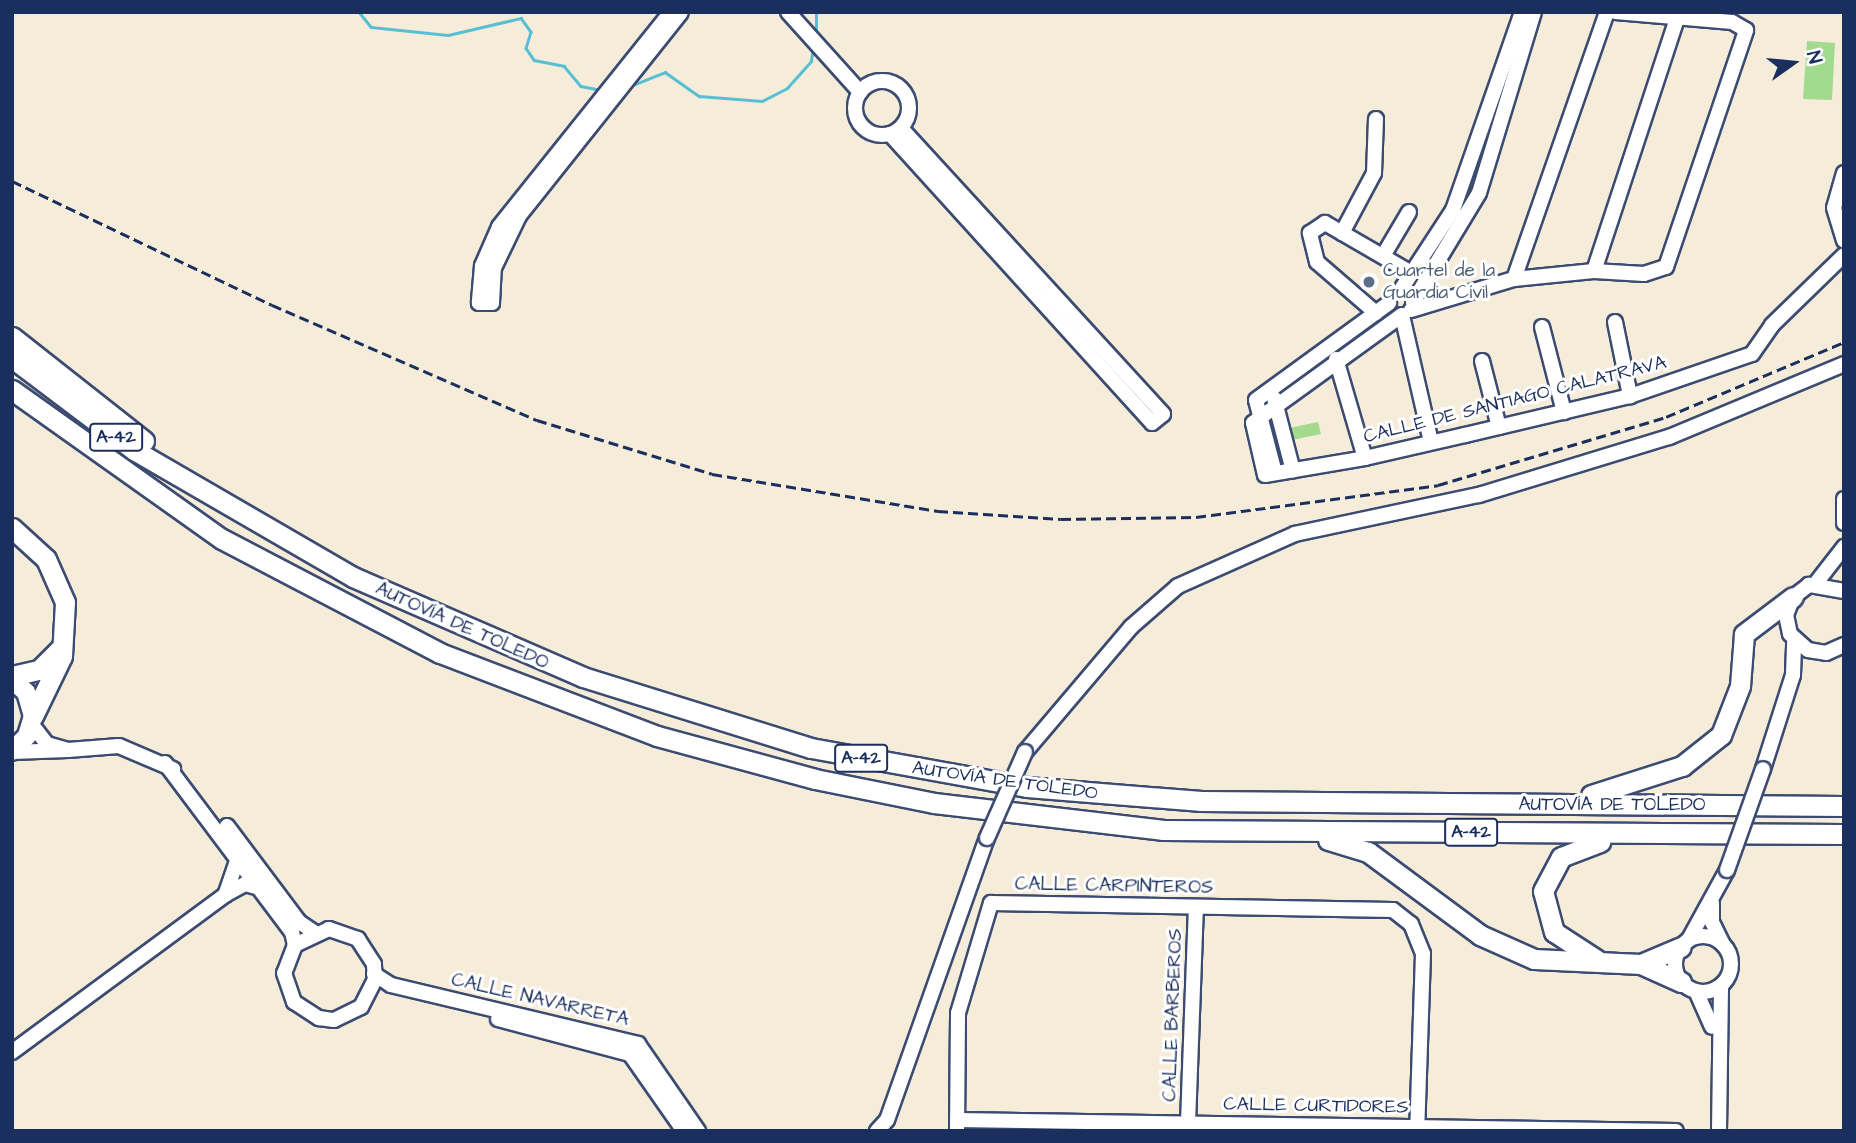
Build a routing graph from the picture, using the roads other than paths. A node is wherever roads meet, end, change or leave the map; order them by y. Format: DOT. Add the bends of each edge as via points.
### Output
graph roads {
  1 [pos="671,12"];
  2 [pos="681,12"];
  3 [pos="788,12"];
  4 [pos="800,12"];
  5 [pos="1522,12"];
  6 [pos="1534,12"];
  7 [pos="1607,12"];
  8 [pos="1615,12"];
  9 [pos="1677,18"];
  10 [pos="815,36"];
  11 [pos="863,89"];
  12 [pos="1376,119"];
  13 [pos="895,131"];
  14 [pos="1844,173"];
  15 [pos="1409,212"];
  16 [pos="1342,233"];
  17 [pos="1844,240"];
  18 [pos="1844,255"];
  19 [pos="1383,256"];
  20 [pos="1406,271"];
  21 [pos="1594,271"];
  22 [pos="1514,279"];
  23 [pos="1400,291"];
  24 [pos="1389,303"];
  25 [pos="1409,309"];
  26 [pos="1376,313"];
  27 [pos="1615,322"];
  28 [pos="1542,327"];
  29 [pos="12,337"];
  30 [pos="1330,349"];
  31 [pos="12,358"];
  32 [pos="1482,361"];
  33 [pos="1340,364"];
  34 [pos="1844,365"];
  35 [pos="12,390"];
  36 [pos="1269,391"];
  37 [pos="1630,396"];
  38 [pos="1278,405"];
  39 [pos="12,406"];
  40 [pos="1564,412"];
  41 [pos="1158,418"];
  42 [pos="1257,420"];
  43 [pos="1499,427"];
  44 [pos="1431,442"];
  45 [pos="87,449"];
  46 [pos="1364,458"];
  47 [pos="1293,471"];
  48 [pos="1844,499"];
  49 [pos="227,507"];
  50 [pos="1844,523"];
  51 [pos="12,528"];
  52 [pos="12,547"];
  53 [pos="1844,547"];
  54 [pos="55,575"];
  55 [pos="1816,583"];
  56 [pos="1844,591"];
  57 [pos="1793,597"];
  58 [pos="1794,639"];
  59 [pos="65,643"];
  60 [pos="1844,645"];
  61 [pos="1819,653"];
  62 [pos="12,678"];
  63 [pos="1789,690"];
  64 [pos="32,720"];
  65 [pos="68,750"];
  66 [pos="12,751"];
  67 [pos="165,764"];
  68 [pos="1543,805"];
  69 [pos="1844,806"];
  70 [pos="1314,833"];
  71 [pos="1844,834"];
  72 [pos="1627,835"];
  73 [pos="239,858"];
  74 [pos="260,888"];
  75 [pos="225,895"];
  76 [pos="1713,901"];
  77 [pos="1196,908"];
  78 [pos="314,932"];
  79 [pos="1684,944"];
  80 [pos="295,945"];
  81 [pos="1723,945"];
  82 [pos="1604,963"];
  83 [pos="1641,964"];
  84 [pos="374,974"];
  85 [pos="1721,986"];
  86 [pos="1688,987"];
  87 [pos="370,995"];
  88 [pos="12,1052"];
  89 [pos="1188,1123"];
  90 [pos="957,1125"];
  91 [pos="1418,1129"];
  92 [pos="684,1131"];
  93 [pos="698,1131"];
  94 [pos="877,1131"];
  95 [pos="1676,1131"];
  96 [pos="1710,1131"];
  97 [pos="1719,1131"];
  1 -- 2 [label="street" via="506,217 482,266 479,303 492,303 494,268 519,216"];
  3 -- 10 [label="street"];
  4 -- 10 [label="street"];
  5 -- 23 [label="street" via="1453,210"];
  6 -- 25 [label="street" via="1479,193"];
  7 -- 22 [label="street"];
  8 -- 9 [label="street"];
  9 -- 21 [label="street"];
  9 -- 21 [label="street" via="1732,22 1746,30 1666,267 1644,274"];
  10 -- 11 [label="street"];
  11 -- 13 [label="street" via="855,109 861,126"];
  11 -- 13 [label="street" via="883,80 900,87 909,103"];
  12 -- 16 [label="street" via="1374,173"];
  13 -- 41 [label="street"];
  14 -- 17 [label="street" via="1834,208"];
  15 -- 19 [label="street"];
  16 -- 19 [label="street"];
  16 -- 26 [label="street" via="1325,223 1310,233 1317,262"];
  18 -- 37 [label="street, CALLE DE SANTIAGO CALATRAVA" via="1772,325 1752,354"];
  19 -- 20 [label="street"];
  21 -- 22 [label="street"];
  22 -- 25 [label="street"];
  23 -- 24 [label="street"];
  23 -- 25 [label="street"];
  24 -- 25 [label="street"];
  24 -- 26 [label="street"];
  25 -- 33 [label="street"];
  25 -- 44 [label="street"];
  26 -- 30 [label="street"];
  27 -- 37 [label="street"];
  28 -- 40 [label="street"];
  29 -- 49 [label="highway"];
  30 -- 33 [label="street"];
  30 -- 36 [label="street"];
  31 -- 49 [label="highway, AUTOVÍA DE TOLEDO / A-42" via="134,450"];
  32 -- 43 [label="street"];
  33 -- 38 [label="street"];
  33 -- 46 [label="street"];
  34 -- 94 [label="street, bridge" via="1669,437 1479,495 1295,534 1178,586 1131,627 1025,752 987,838 887,1120"];
  35 -- 45 [label="highway, AUTOVÍA DE TOLEDO / A-42"];
  36 -- 38 [label="street"];
  36 -- 42 [label="street" via="1256,400"];
  37 -- 40 [label="street, CALLE DE SANTIAGO CALATRAVA"];
  38 -- 42 [label="street"];
  38 -- 47 [label="street"];
  39 -- 45 [label="highway"];
  40 -- 43 [label="street, CALLE DE SANTIAGO CALATRAVA"];
  42 -- 47 [label="street, CALLE DE SANTIAGO CALATRAVA" via="1275,473"];
  43 -- 44 [label="street, CALLE DE SANTIAGO CALATRAVA"];
  44 -- 46 [label="street, CALLE DE SANTIAGO CALATRAVA"];
  45 -- 70 [label="highway, AUTOVÍA DE TOLEDO / A-42" via="319,593 440,653 657,736 815,779 934,803 1163,830"];
  46 -- 47 [label="street, CALLE DE SANTIAGO CALATRAVA"];
  48 -- 50 [label="street"];
  49 -- 68 [label="highway, AUTOVÍA DE TOLEDO / A-42" via="353,577 502,647 669,707 811,748 919,770 1110,795"];
  51 -- 54 [label="highway"];
  52 -- 54 [label="highway"];
  53 -- 55 [label="street"];
  54 -- 59 [label="highway" via="65,602"];
  55 -- 56 [label="street"];
  55 -- 57 [label="street"];
  57 -- 58 [label="street" via="1786,615"];
  57 -- 68 [label="highway" via="1744,634 1732,715 1704,751 1635,786"];
  58 -- 61 [label="street"];
  58 -- 63 [label="street"];
  59 -- 62 [label="highway" via="39,670"];
  59 -- 64 [label="highway"];
  60 -- 61 [label="street"];
  61 -- 63 [label="street"];
  62 -- 64 [label="main road" via="26,692"];
  63 -- 76 [label="street, bridge"];
  64 -- 65 [label="street" via="47,744"];
  64 -- 66 [label="main road"];
  65 -- 66 [label="street"];
  65 -- 67 [label="street" via="119,746"];
  67 -- 73 [label="street"];
  67 -- 78 [label="street" via="197,788 299,922"];
  68 -- 69 [label="highway, AUTOVÍA DE TOLEDO / A-42"];
  70 -- 72 [label="highway, AUTOVÍA DE TOLEDO / A-42"];
  70 -- 82 [label="highway" via="1393,867 1480,935 1516,954"];
  71 -- 72 [label="highway, AUTOVÍA DE TOLEDO / A-42"];
  72 -- 82 [label="highway" via="1573,849 1552,868 1543,891 1554,932 1573,949"];
  73 -- 74 [label="street"];
  73 -- 75 [label="street"];
  74 -- 75 [label="street" via="245,884"];
  74 -- 80 [label="street"];
  75 -- 88 [label="street"];
  76 -- 79 [label="street"];
  76 -- 81 [label="street" via="1712,922"];
  77 -- 89 [label="street, CALLE BARBEROS"];
  77 -- 90 [label="street, CALLE CARPINTEROS" via="991,903 958,1013"];
  77 -- 91 [label="street, CALLE CARPINTEROS" via="1374,907 1393,910 1411,924 1423,954"];
  78 -- 80 [label="street"];
  78 -- 84 [label="street" via="329,929 358,939"];
  79 -- 81 [label="street" via="1706,937"];
  79 -- 83 [label="highway"];
  79 -- 86 [label="street" via="1675,965"];
  80 -- 87 [label="street" via="285,981 305,1012 334,1020 355,1011"];
  81 -- 85 [label="street" via="1731,962"];
  82 -- 83 [label="highway"];
  83 -- 86 [label="highway"];
  84 -- 87 [label="street"];
  84 -- 93 [label="street, CALLE NAVARRETA" via="391,985 638,1044"];
  85 -- 86 [label="street"];
  85 -- 97 [label="street"];
  86 -- 96 [label="street" via="1713,1034"];
  87 -- 92 [label="street, CALLE NAVARRETA" via="385,992 615,1047 630,1054"];
  89 -- 90 [label="street, CALLE CURTIDORES"];
  89 -- 91 [label="street, CALLE CURTIDORES"];
  91 -- 95 [label="street, CALLE CURTIDORES"];
}
